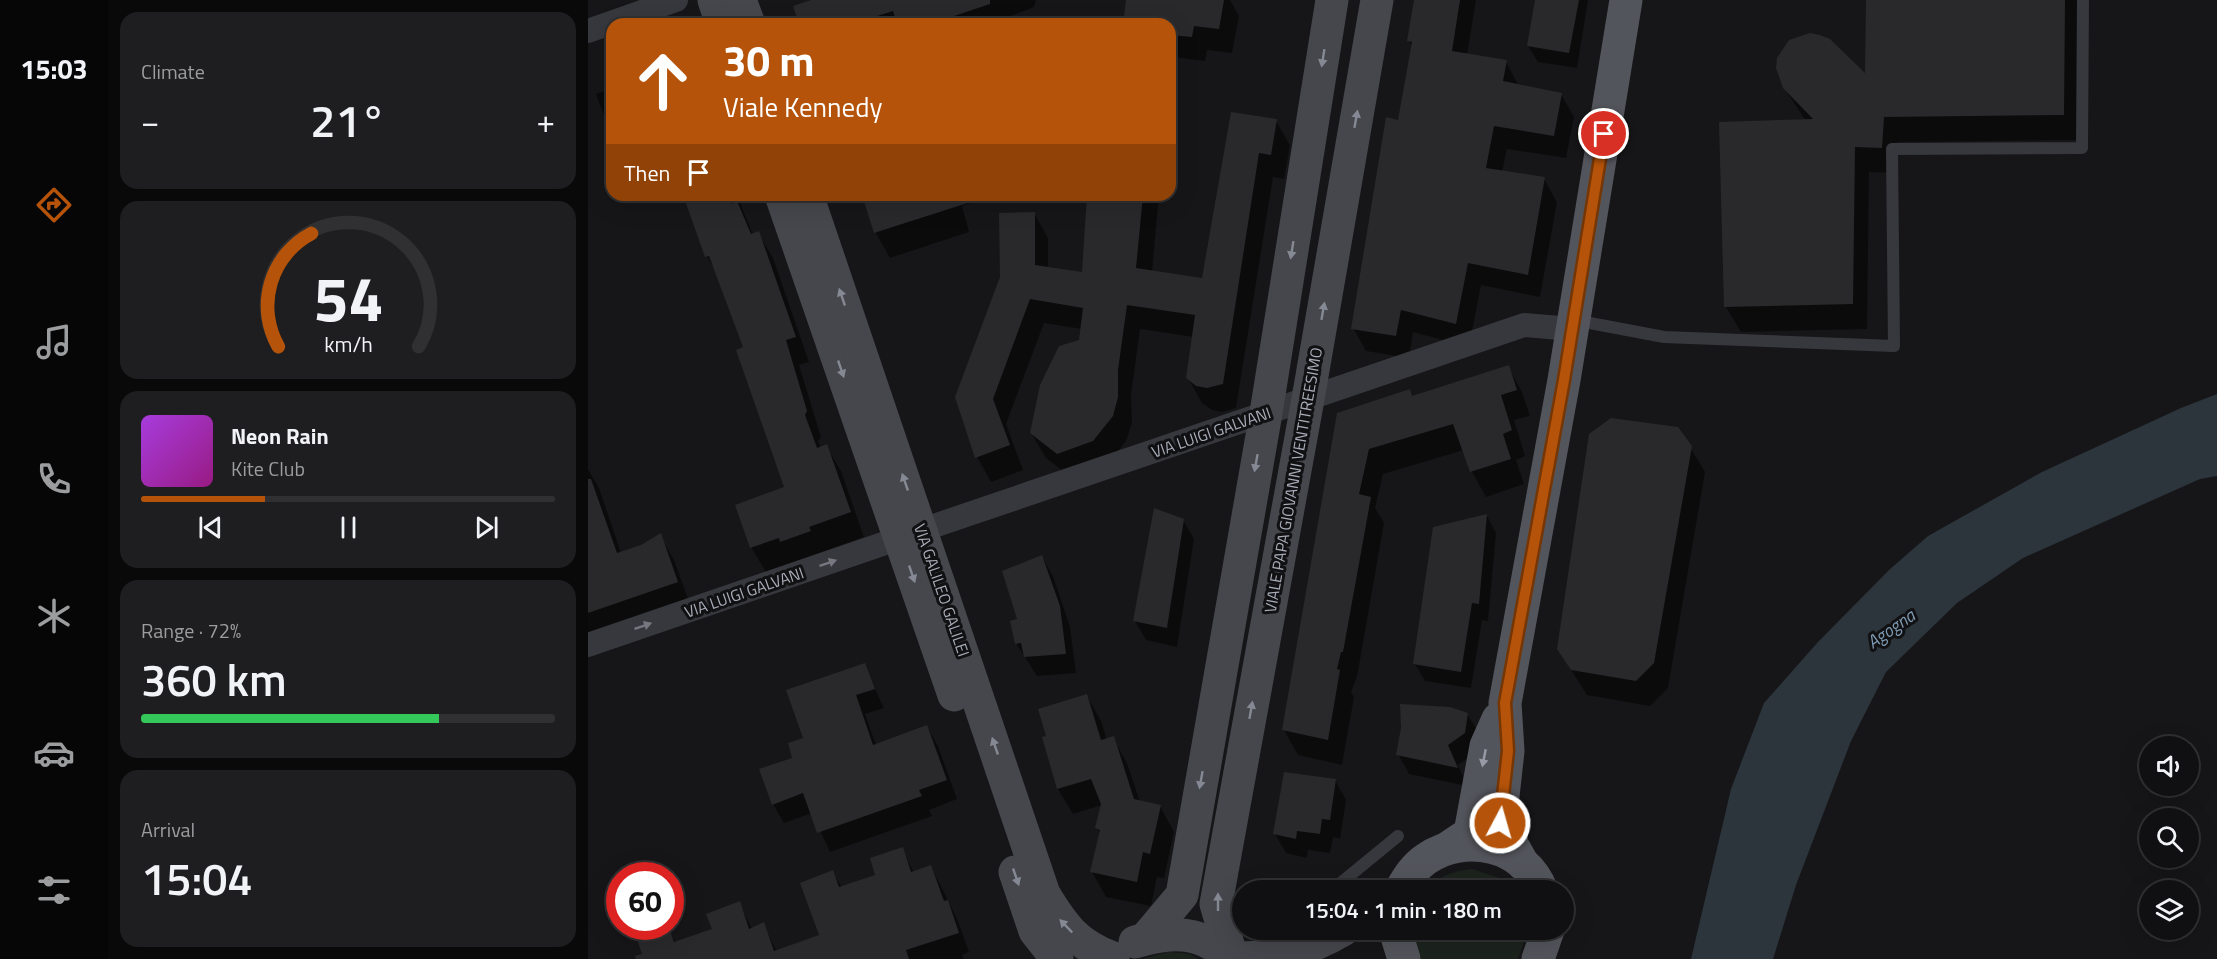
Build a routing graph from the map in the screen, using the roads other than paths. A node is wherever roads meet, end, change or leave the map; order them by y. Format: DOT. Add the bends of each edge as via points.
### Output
graph roads {
  1 [pos="676,0"];
  2 [pos="714,0"];
  3 [pos="740,0"];
  4 [pos="1332,0"];
  5 [pos="1377,0"];
  6 [pos="1626,0"];
  7 [pos="2083,0"];
  8 [pos="625,18"];
  9 [pos="720,18"];
  10 [pos="746,18"];
  11 [pos="606,25"];
  12 [pos="588,31"];
  13 [pos="783,201"];
  14 [pos="809,201"];
  15 [pos="1572,324"];
  16 [pos="1308,399"];
  17 [pos="1266,413"];
  18 [pos="911,534"];
  19 [pos="588,645"];
  20 [pos="1505,703"];
  21 [pos="1398,836"];
  22 [pos="1449,847"];
  23 [pos="1523,864"];
  24 [pos="1344,880"];
  25 [pos="1406,880"];
  26 [pos="1534,880"];
  27 [pos="1144,939"];
  28 [pos="1314,940"];
  29 [pos="1397,940"];
  30 [pos="1545,940"];
  31 [pos="1033,945"];
  32 [pos="1113,958"];
  33 [pos="1232,958"];
  34 [pos="1057,959"];
  35 [pos="1404,959"];
  36 [pos="1539,959"];
  1 -- 8 [label="street"];
  2 -- 9 [label="street"];
  3 -- 10 [label="street"];
  4 -- 17 [label="street, one-way"];
  16 -- 5 [label="street, VIALE PAPA GIOVANNI VENTITREESIMO, one-way"];
  6 -- 15 [label="main road"];
  7 -- 15 [label="lane" via="2082,148 1892,149 1894,346 1664,337"];
  11 -- 12 [label="street"];
  13 -- 18 [label="street, VIA GALILEO GALILEI, one-way"];
  18 -- 14 [label="street, VIA GALILEO GALILEI, one-way"];
  15 -- 16 [label="street, VIA LUIGI GALVANI" via="1524,325"];
  15 -- 20 [label="main road"];
  16 -- 17 [label="street, VIA LUIGI GALVANI"];
  33 -- 16 [label="street, VIALE PAPA GIOVANNI VENTITREESIMO, one-way" via="1216,904"];
  17 -- 18 [label="street, VIA LUIGI GALVANI"];
  17 -- 27 [label="street, one-way" via="1182,895"];
  19 -- 18 [label="street, VIA LUIGI GALVANI, one-way"];
  18 -- 31 [label="street, VIA GALILEO GALILEI, one-way"];
  32 -- 18 [label="street, VIA GALILEO GALILEI, one-way" via="1091,950 1061,922 1044,894"];
  20 -- 22 [label="main road, one-way" via="1486,746 1470,833"];
  20 -- 23 [label="main road" via="1508,751 1500,823"];
  21 -- 24 [label="lane"];
  22 -- 23 [label="main road" via="1475,844 1501,849"];
  22 -- 25 [label="main road" via="1425,859"];
  23 -- 26 [label="main road"];
  27 -- 32 [label="street"];
  27 -- 33 [label="street" via="1184,934 1210,942"];
  28 -- 33 [label="street" via="1263,959"];
  29 -- 35 [label="main road"];
  30 -- 36 [label="main road"];
  31 -- 34 [label="street, VIA GALILEO GALILEI"];
}
